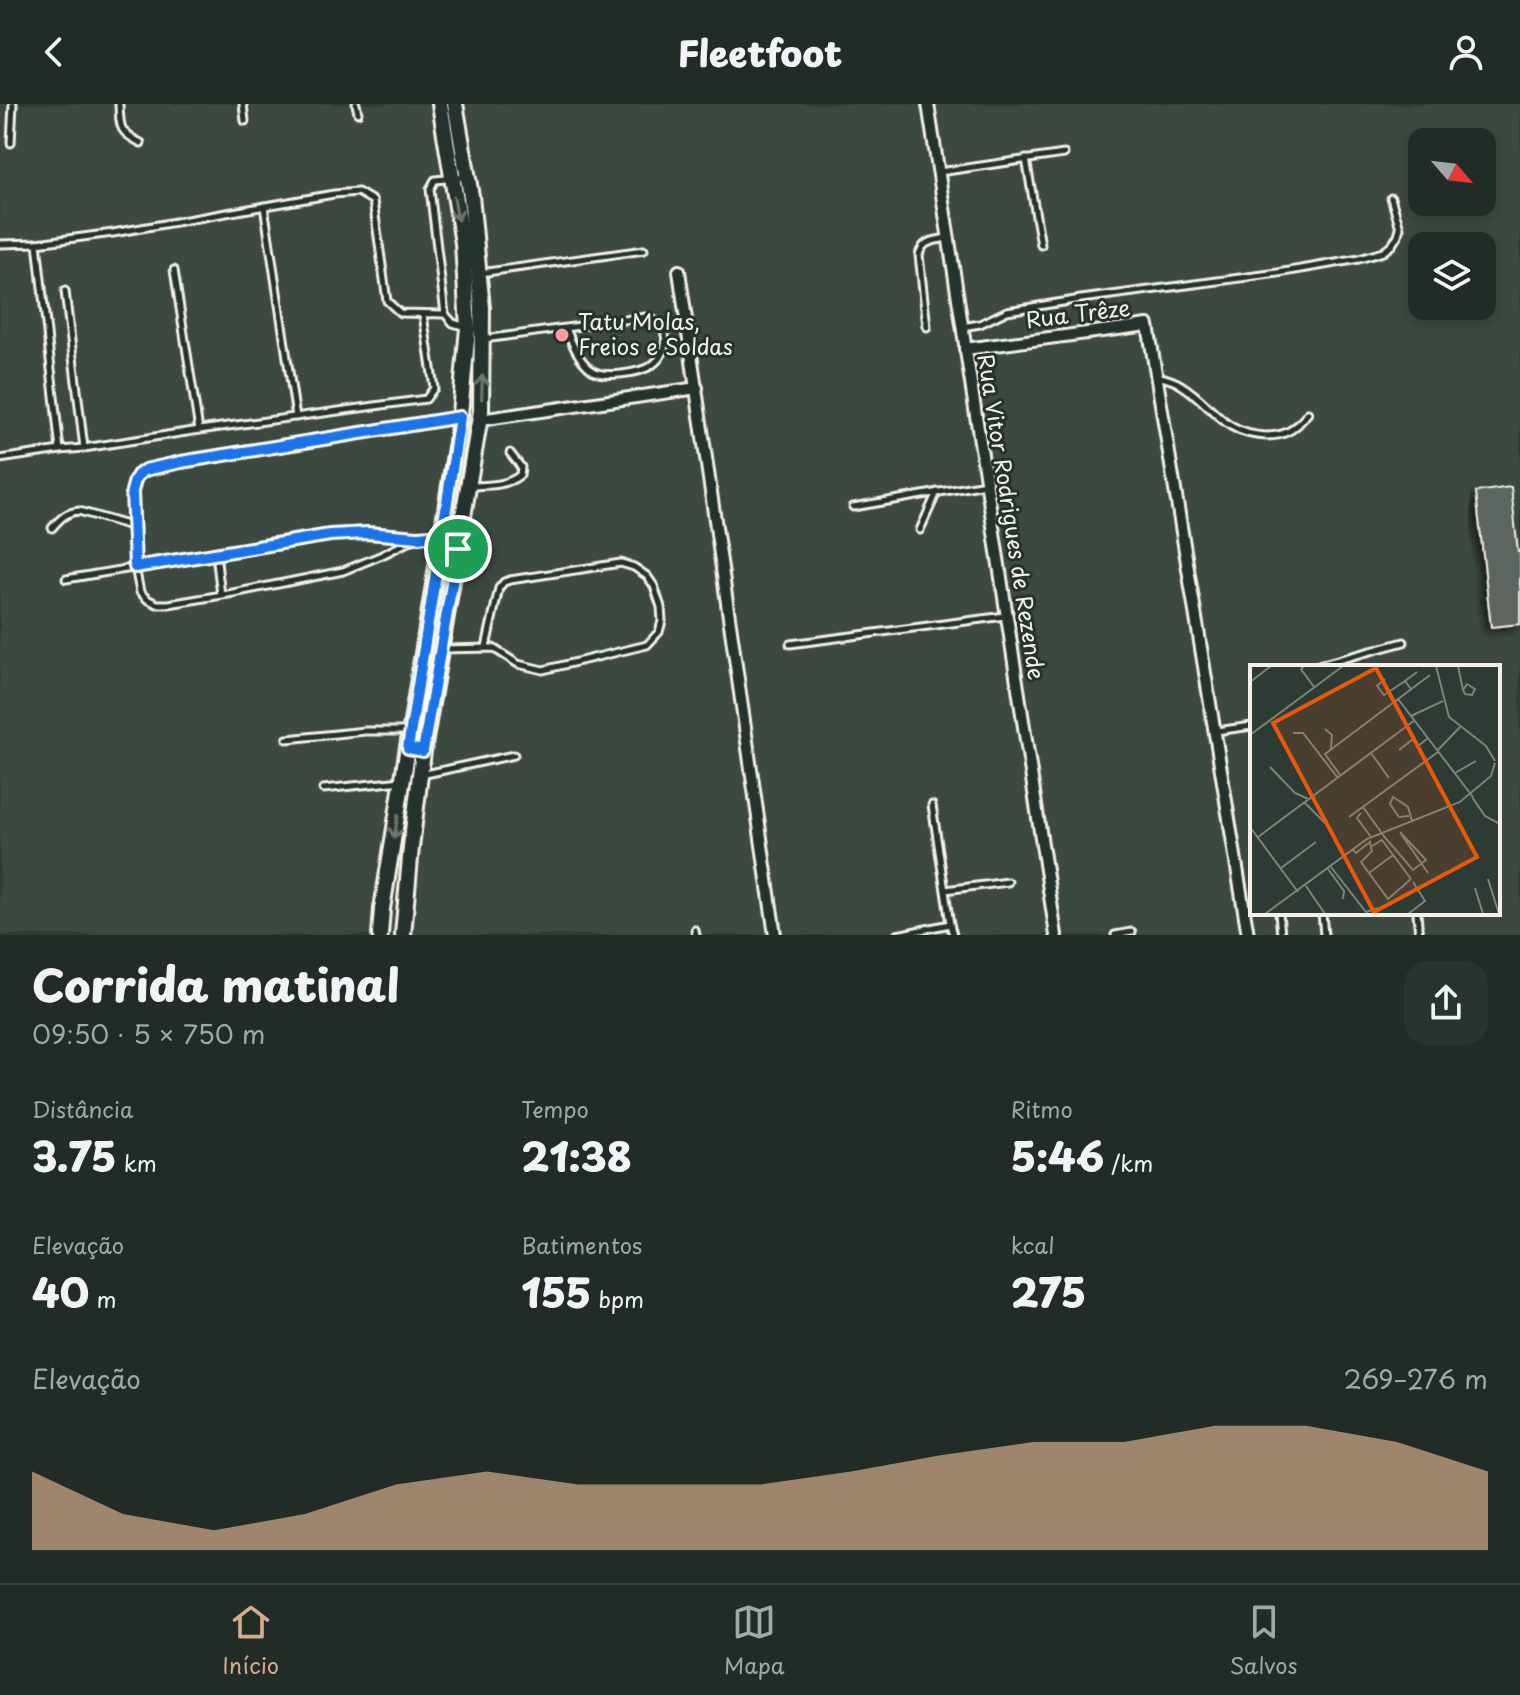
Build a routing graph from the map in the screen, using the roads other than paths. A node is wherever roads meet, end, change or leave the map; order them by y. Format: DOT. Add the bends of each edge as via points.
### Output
graph roads {
  1 [pos="13,104"];
  2 [pos="119,104"];
  3 [pos="243,104"];
  4 [pos="356,104"];
  5 [pos="440,104"];
  6 [pos="455,104"];
  7 [pos="928,104"];
  8 [pos="358,113"];
  9 [pos="245,121"];
  10 [pos="11,143"];
  11 [pos="141,143"];
  12 [pos="1064,154"];
  13 [pos="1026,159"];
  14 [pos="938,172"];
  15 [pos="468,177"];
  16 [pos="451,179"];
  17 [pos="1391,198"];
  18 [pos="264,206"];
  19 [pos="948,238"];
  20 [pos="37,243"];
  21 [pos="0,244"];
  22 [pos="1041,245"];
  23 [pos="644,250"];
  24 [pos="174,270"];
  25 [pos="679,271"];
  26 [pos="479,273"];
  27 [pos="65,291"];
  28 [pos="445,314"];
  29 [pos="423,315"];
  30 [pos="927,327"];
  31 [pos="961,327"];
  32 [pos="468,328"];
  33 [pos="566,328"];
  34 [pos="483,339"];
  35 [pos="965,349"];
  36 [pos="1156,375"];
  37 [pos="697,388"];
  38 [pos="1308,413"];
  39 [pos="296,417"];
  40 [pos="460,417"];
  41 [pos="480,420"];
  42 [pos="199,430"];
  43 [pos="84,448"];
  44 [pos="60,450"];
  45 [pos="510,453"];
  46 [pos="0,459"];
  47 [pos="986,484"];
  48 [pos="468,486"];
  49 [pos="937,491"];
  50 [pos="853,507"];
  51 [pos="134,527"];
  52 [pos="52,528"];
  53 [pos="920,530"];
  54 [pos="418,537"];
  55 [pos="441,541"];
  56 [pos="458,549"];
  57 [pos="216,554"];
  58 [pos="135,567"];
  59 [pos="66,579"];
  60 [pos="221,595"];
  61 [pos="1006,616"];
  62 [pos="1404,642"];
  63 [pos="790,644"];
  64 [pos="486,647"];
  65 [pos="440,649"];
  66 [pos="1319,665"];
  67 [pos="1250,726"];
  68 [pos="411,731"];
  69 [pos="1215,731"];
  70 [pos="287,739"];
  71 [pos="416,750"];
  72 [pos="514,755"];
  73 [pos="420,775"];
  74 [pos="403,781"];
  75 [pos="323,789"];
  76 [pos="932,805"];
  77 [pos="1008,882"];
  78 [pos="945,890"];
  79 [pos="1279,915"];
  80 [pos="1322,915"];
  81 [pos="1417,915"];
  82 [pos="950,924"];
  83 [pos="1132,932"];
  84 [pos="380,935"];
  85 [pos="403,935"];
  86 [pos="775,935"];
  87 [pos="897,935"];
  88 [pos="953,935"];
  89 [pos="1056,935"];
  90 [pos="1115,935"];
  91 [pos="1248,935"];
  92 [pos="1281,935"];
  93 [pos="1324,935"];
  94 [pos="1419,935"];
  1 -- 10 [label="lane"];
  2 -- 11 [label="lane" via="122,130"];
  3 -- 9 [label="lane"];
  4 -- 8 [label="lane"];
  5 -- 16 [label="main road"];
  6 -- 15 [label="main road"];
  7 -- 14 [label="street, Rua Vitor Rodrigues de Rezende"];
  12 -- 13 [label="lane"];
  13 -- 14 [label="lane"];
  13 -- 22 [label="lane"];
  14 -- 19 [label="street, Rua Vitor Rodrigues de Rezende"];
  15 -- 16 [label="lane"];
  15 -- 26 [label="main road"];
  16 -- 28 [label="lane" via="435,180 430,189"];
  16 -- 32 [label="main road, one-way" via="463,243"];
  17 -- 31 [label="lane" via="1400,228 1383,252 1278,273 1007,311"];
  18 -- 20 [label="lane"];
  18 -- 29 [label="lane" via="358,192 373,201 387,301 400,313"];
  18 -- 39 [label="lane"];
  19 -- 30 [label="lane" via="927,242 919,255"];
  19 -- 31 [label="street, Rua Vitor Rodrigues de Rezende"];
  20 -- 21 [label="lane"];
  20 -- 44 [label="lane"];
  23 -- 26 [label="lane"];
  24 -- 42 [label="lane"];
  25 -- 37 [label="street"];
  26 -- 34 [label="main road"];
  27 -- 43 [label="lane"];
  28 -- 29 [label="lane"];
  28 -- 32 [label="lane"];
  29 -- 39 [label="lane" via="434,388 426,399"];
  31 -- 35 [label="street, Rua Vitor Rodrigues de Rezende"];
  32 -- 40 [label="main road"];
  33 -- 33 [label="lane" via="646,317 661,324 666,334 654,364 606,375 588,368"];
  33 -- 34 [label="lane"];
  41 -- 34 [label="main road, one-way"];
  35 -- 36 [label="street, Rua Trêze" via="1148,325"];
  35 -- 47 [label="street, Rua Vitor Rodrigues de Rezende"];
  36 -- 38 [label="lane" via="1184,386 1245,434 1287,434"];
  36 -- 69 [label="street"];
  37 -- 41 [label="street"];
  37 -- 86 [label="street"];
  39 -- 42 [label="lane"];
  40 -- 51 [label="lane" via="145,470 132,491"];
  40 -- 55 [label="main road"];
  41 -- 48 [label="main road"];
  42 -- 43 [label="lane"];
  43 -- 44 [label="lane"];
  44 -- 46 [label="lane"];
  45 -- 48 [label="lane" via="521,467 516,479"];
  47 -- 49 [label="lane"];
  47 -- 61 [label="street, Rua Vitor Rodrigues de Rezende"];
  48 -- 56 [label="main road"];
  49 -- 50 [label="lane"];
  49 -- 53 [label="lane"];
  51 -- 52 [label="lane" via="79,511 65,515"];
  51 -- 58 [label="lane"];
  54 -- 55 [label="lane"];
  54 -- 57 [label="lane" via="330,535"];
  54 -- 60 [label="lane" via="343,571"];
  55 -- 56 [label="main road"];
  55 -- 68 [label="main road"];
  56 -- 65 [label="main road"];
  57 -- 58 [label="lane"];
  57 -- 60 [label="lane"];
  58 -- 59 [label="lane"];
  58 -- 60 [label="lane" via="140,592 157,604"];
  61 -- 63 [label="lane"];
  61 -- 89 [label="street, Rua Vitor Rodrigues de Rezende"];
  62 -- 66 [label="lane"];
  64 -- 64 [label="lane" via="543,670 647,645 659,632 661,607 647,576 621,563 510,580 499,588"];
  64 -- 65 [label="lane"];
  65 -- 71 [label="main road"];
  67 -- 69 [label="lane"];
  68 -- 70 [label="lane"];
  68 -- 71 [label="main road"];
  69 -- 91 [label="street"];
  71 -- 73 [label="main road"];
  71 -- 74 [label="main road"];
  72 -- 73 [label="lane"];
  73 -- 85 [label="main road"];
  74 -- 75 [label="lane"];
  74 -- 84 [label="main road, one-way"];
  76 -- 78 [label="lane"];
  77 -- 78 [label="lane"];
  78 -- 82 [label="lane"];
  79 -- 92 [label="lane"];
  80 -- 93 [label="lane"];
  81 -- 94 [label="lane"];
  82 -- 87 [label="lane"];
  82 -- 88 [label="lane"];
  83 -- 90 [label="lane"];
}
